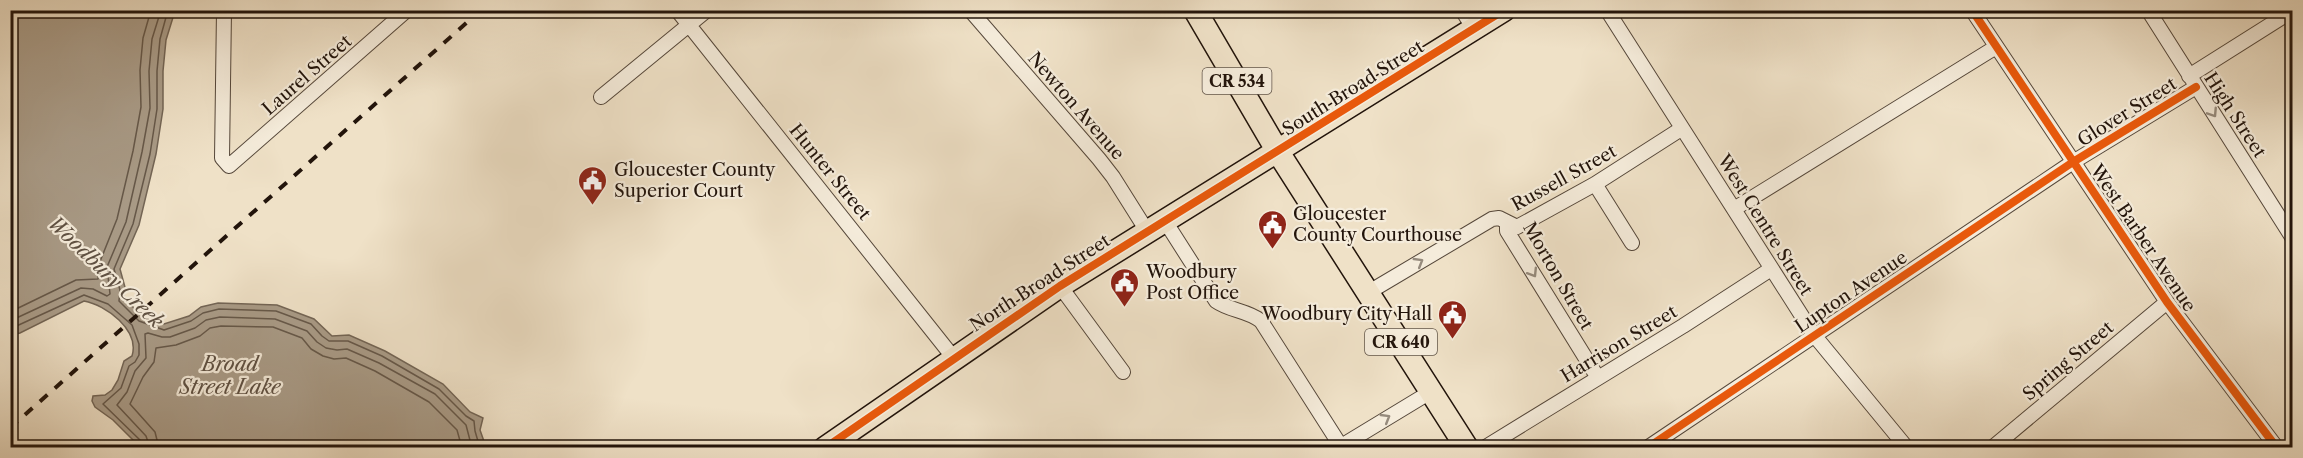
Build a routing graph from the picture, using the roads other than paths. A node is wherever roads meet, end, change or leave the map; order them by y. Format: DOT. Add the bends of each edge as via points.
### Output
graph roads {
  1 [pos="224,10"];
  2 [pos="407,10"];
  3 [pos="677,10"];
  4 [pos="707,10"];
  5 [pos="970,10"];
  6 [pos="1504,10"];
  7 [pos="1608,10"];
  8 [pos="1972,10"];
  9 [pos="2148,10"];
  10 [pos="2292,11"];
  11 [pos="1201,12"];
  12 [pos="1468,20"];
  13 [pos="690,26"];
  14 [pos="1996,47"];
  15 [pos="2193,82"];
  16 [pos="602,97"];
  17 [pos="1682,129"];
  18 [pos="1278,152"];
  19 [pos="2073,162"];
  20 [pos="1595,184"];
  21 [pos="1734,209"];
  22 [pos="1507,222"];
  23 [pos="1156,226"];
  24 [pos="2292,237"];
  25 [pos="1632,243"];
  26 [pos="1771,268"];
  27 [pos="1060,286"];
  28 [pos="1369,292"];
  29 [pos="2167,302"];
  30 [pos="1814,335"];
  31 [pos="954,357"];
  32 [pos="1123,372"];
  33 [pos="1598,378"];
  34 [pos="1432,391"];
  35 [pos="825,447"];
  36 [pos="1340,447"];
  37 [pos="1467,447"];
  38 [pos="1484,447"];
  39 [pos="1647,447"];
  40 [pos="1907,447"];
  41 [pos="1992,447"];
  42 [pos="2277,447"];
  1 -- 2 [label="street, Laurel Street" via="222,158 229,166"];
  3 -- 13 [label="street, Hunter Street"];
  4 -- 13 [label="street"];
  5 -- 23 [label="street, Newton Avenue"];
  6 -- 12 [label="main road, South Broad Street"];
  7 -- 17 [label="street, West Centre Street"];
  8 -- 14 [label="street, West Barber Avenue"];
  9 -- 15 [label="street, High Street"];
  10 -- 15 [label="street, Glover Street"];
  11 -- 18 [label="main road, CR 534"];
  12 -- 18 [label="main road, South Broad Street"];
  13 -- 16 [label="street"];
  13 -- 31 [label="street, Hunter Street"];
  14 -- 19 [label="street, West Barber Avenue"];
  14 -- 21 [label="street"];
  15 -- 19 [label="street, Glover Street"];
  15 -- 24 [label="street, High Street, one-way"];
  17 -- 20 [label="street, Russell Street"];
  17 -- 21 [label="street, West Centre Street"];
  18 -- 23 [label="main road, North Broad Street"];
  18 -- 28 [label="main road, CR 640"];
  19 -- 29 [label="street, West Barber Avenue"];
  19 -- 30 [label="street, Lupton Avenue"];
  20 -- 22 [label="street, Russell Street" via="1517,227"];
  20 -- 25 [label="street"];
  21 -- 26 [label="street, West Centre Street"];
  28 -- 22 [label="street, Russell Street, one-way" via="1492,219"];
  22 -- 33 [label="street, Morton Street, one-way" via="1507,231"];
  23 -- 27 [label="main road, North Broad Street"];
  23 -- 36 [label="street, Newton Avenue" via="1216,301 1261,321"];
  26 -- 30 [label="street, West Centre Street"];
  26 -- 33 [label="street, Harrison Street"];
  27 -- 31 [label="main road, North Broad Street"];
  27 -- 32 [label="street"];
  28 -- 34 [label="main road, CR 640"];
  29 -- 41 [label="street, Spring Street"];
  29 -- 42 [label="street, West Barber Avenue"];
  30 -- 39 [label="street, Lupton Avenue"];
  30 -- 40 [label="street, West Centre Street"];
  31 -- 35 [label="main road, North Broad Street"];
  33 -- 38 [label="street, Harrison Street"];
  36 -- 34 [label="street, one-way"];
  34 -- 37 [label="main road, CR 640"];
}
